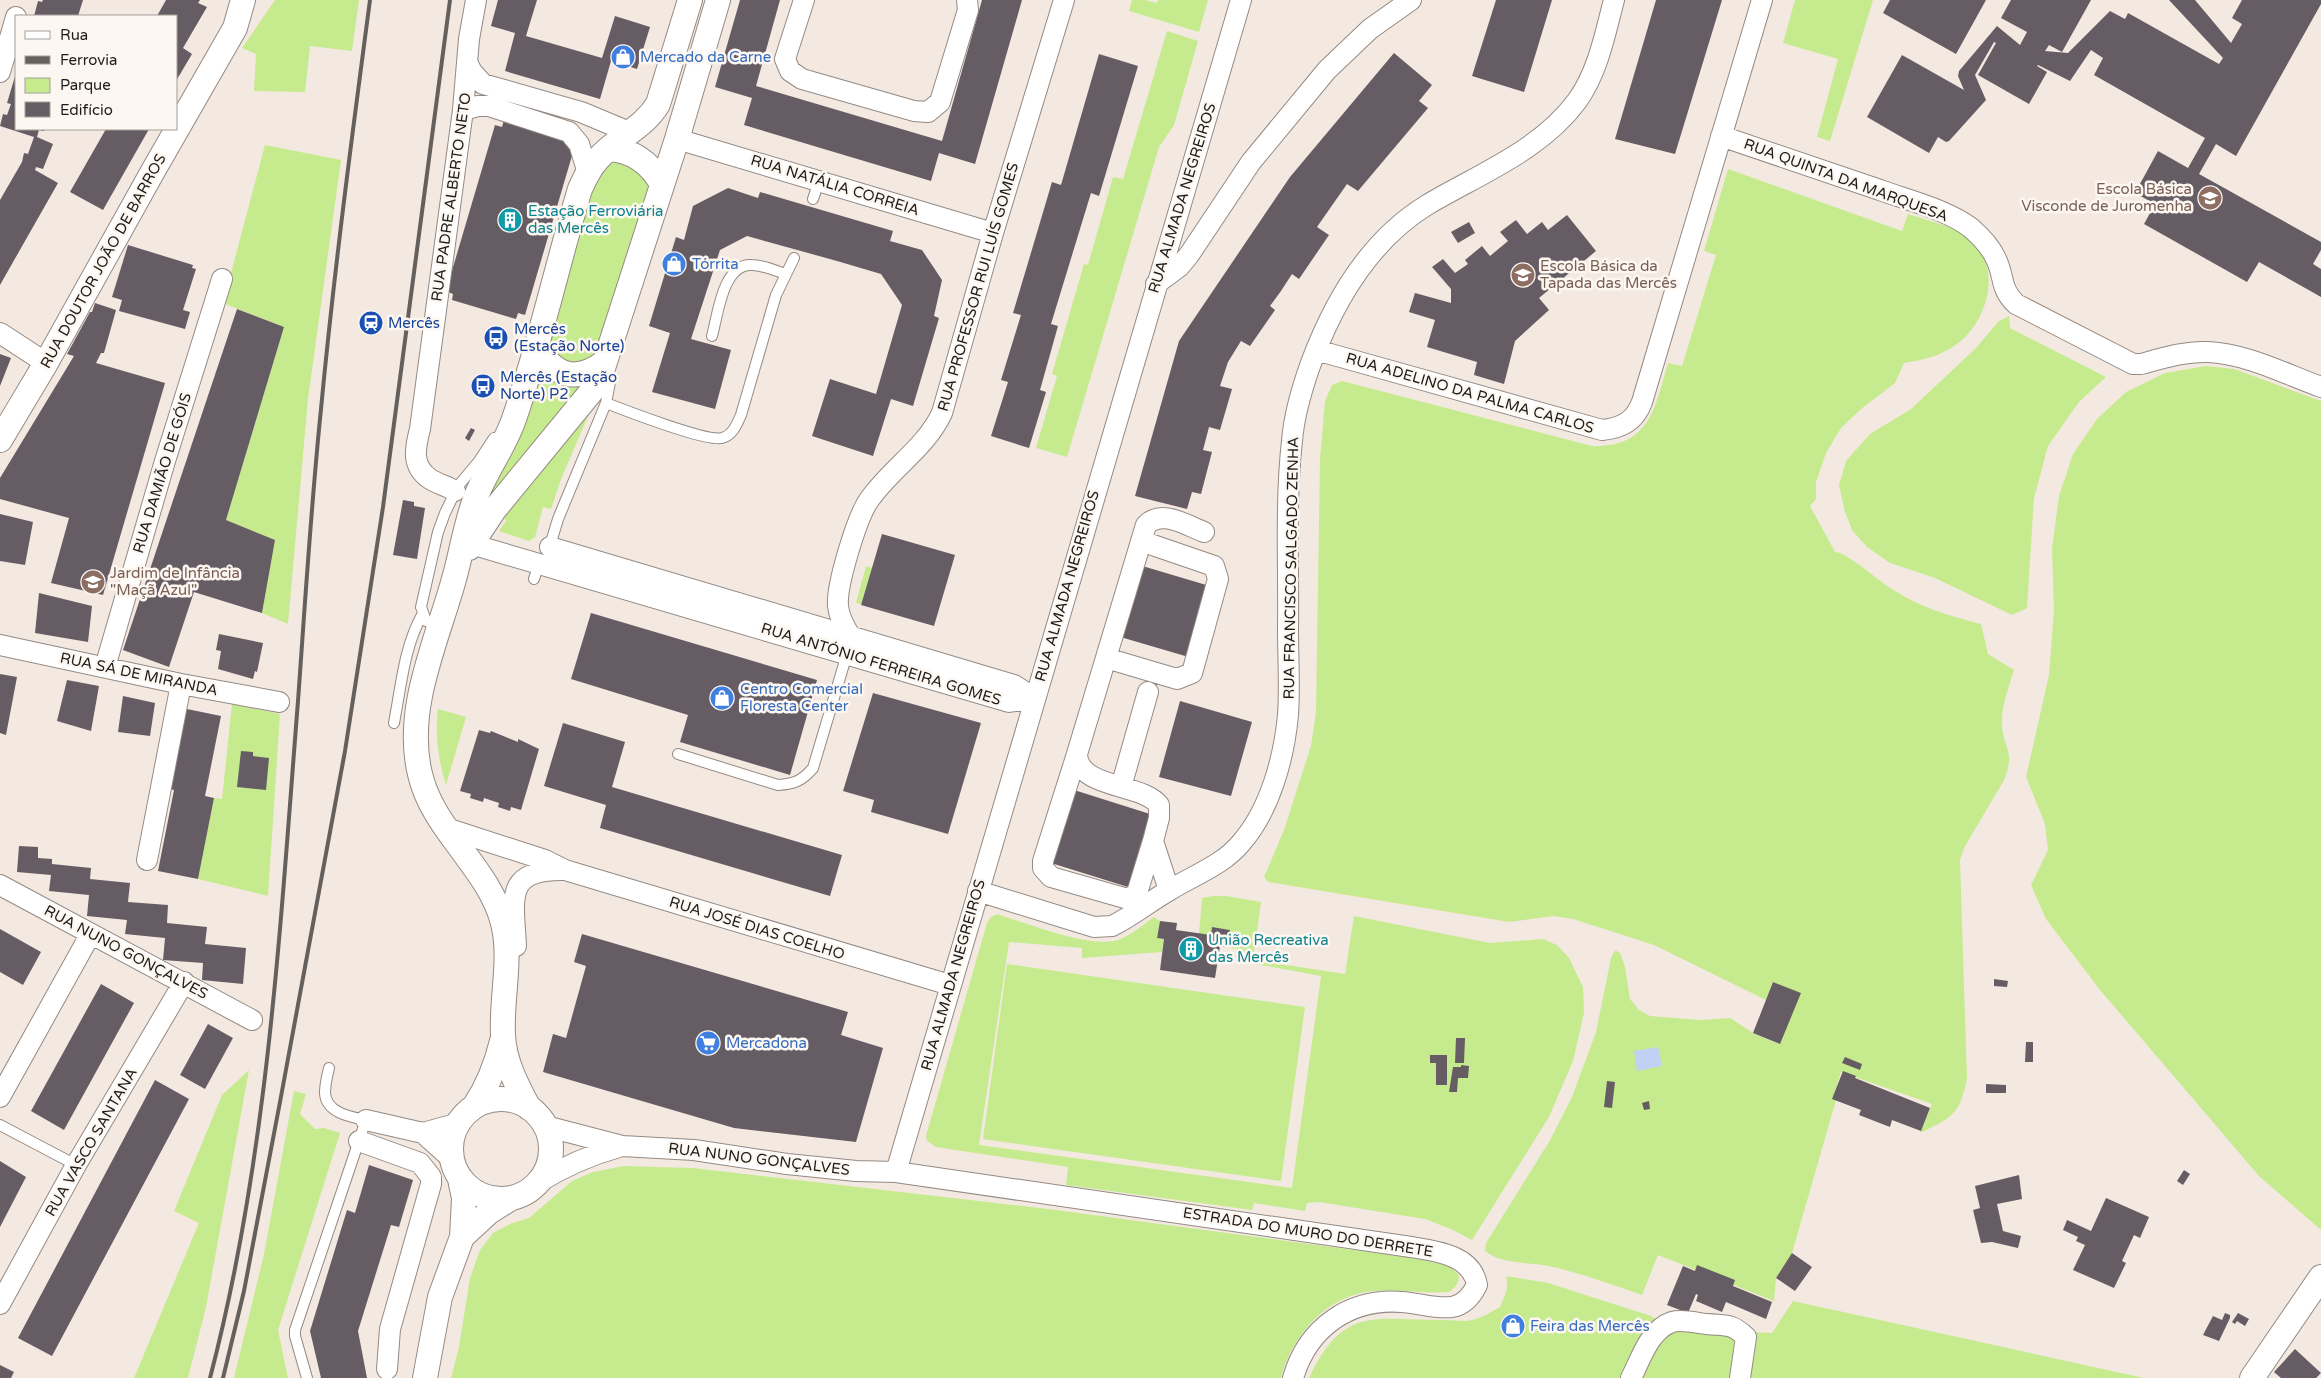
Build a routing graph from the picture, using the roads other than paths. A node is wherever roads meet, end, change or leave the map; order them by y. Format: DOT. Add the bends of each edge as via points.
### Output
graph roads {
  1 [pos="22,0"];
  2 [pos="243,0"];
  3 [pos="476,0"];
  4 [pos="690,0"];
  5 [pos="718,0"];
  6 [pos="804,0"];
  7 [pos="967,0"];
  8 [pos="1064,0"];
  9 [pos="1241,0"];
  10 [pos="1411,0"];
  11 [pos="1614,0"];
  12 [pos="1762,0"];
  13 [pos="17,15"];
  14 [pos="15,20"];
  15 [pos="467,62"];
  16 [pos="0,72"];
  17 [pos="463,110"];
  18 [pos="178,126"];
  19 [pos="176,130"];
  20 [pos="629,132"];
  21 [pos="1721,136"];
  22 [pos="677,139"];
  23 [pos="608,150"];
  24 [pos="588,173"];
  25 [pos="662,184"];
  26 [pos="1178,211"];
  27 [pos="1203,232"];
  28 [pos="993,233"];
  29 [pos="794,258"];
  30 [pos="786,274"];
  31 [pos="222,279"];
  32 [pos="1156,284"];
  33 [pos="0,333"];
  34 [pos="712,336"];
  35 [pos="536,345"];
  36 [pos="1316,350"];
  37 [pos="605,362"];
  38 [pos="46,363"];
  39 [pos="2321,387"];
  40 [pos="519,400"];
  41 [pos="606,403"];
  42 [pos="0,440"];
  43 [pos="455,491"];
  44 [pos="1204,532"];
  45 [pos="1141,541"];
  46 [pos="471,544"];
  47 [pos="541,563"];
  48 [pos="455,577"];
  49 [pos="431,621"];
  50 [pos="0,645"];
  51 [pos="849,645"];
  52 [pos="1106,658"];
  53 [pos="105,667"];
  54 [pos="181,684"];
  55 [pos="1148,692"];
  56 [pos="1034,698"];
  57 [pos="279,702"];
  58 [pos="394,723"];
  59 [pos="678,754"];
  60 [pos="1077,754"];
  61 [pos="1121,787"];
  62 [pos="446,828"];
  63 [pos="1153,841"];
  64 [pos="147,860"];
  65 [pos="565,870"];
  66 [pos="0,885"];
  67 [pos="1169,890"];
  68 [pos="978,891"];
  69 [pos="90,935"];
  70 [pos="184,982"];
  71 [pos="506,983"];
  72 [pos="950,985"];
  73 [pos="252,1020"];
  74 [pos="503,1037"];
  75 [pos="328,1068"];
  76 [pos="0,1097"];
  77 [pos="530,1108"];
  78 [pos="466,1115"];
  79 [pos="366,1120"];
  80 [pos="0,1125"];
  81 [pos="545,1126"];
  82 [pos="423,1133"];
  83 [pos="359,1142"];
  84 [pos="622,1146"];
  85 [pos="76,1165"];
  86 [pos="456,1169"];
  87 [pos="896,1172"];
  88 [pos="539,1182"];
  89 [pos="510,1199"];
  90 [pos="462,1237"];
  91 [pos="2321,1277"];
  92 [pos="0,1304"];
  93 [pos="387,1369"];
  94 [pos="307,1378"];
  95 [pos="425,1378"];
  96 [pos="1293,1378"];
  97 [pos="1631,1378"];
  98 [pos="1740,1378"];
  99 [pos="2252,1378"];
  1 -- 13 [label="street"];
  2 -- 18 [label="street, RUA DOUTOR JOÃO DE BARROS" via="235,28"];
  3 -- 15 [label="street, RUA PADRE ALBERTO NETO"];
  4 -- 20 [label="street" via="658,104 649,118"];
  5 -- 22 [label="street"];
  6 -- 7 [label="street" via="785,59 790,71 802,79 914,111 928,112 940,102 968,10"];
  8 -- 28 [label="street, RUA PROFESSOR RUI LUÍS GOMES"];
  9 -- 26 [label="street, RUA ALMADA NEGREIROS"];
  10 -- 27 [label="street" via="1370,29 1327,70 1251,162"];
  11 -- 36 [label="street, RUA FRANCISCO SALGADO ZENHA" via="1591,77 1570,109 1531,145 1426,206 1394,230 1362,264 1334,311"];
  12 -- 21 [label="street, RUA ADELINO DA PALMA CARLOS"];
  14 -- 16 [label="street"];
  15 -- 17 [label="street, RUA PADRE ALBERTO NETO"];
  15 -- 20 [label="street" via="483,84 581,112"];
  17 -- 24 [label="street" via="489,106 569,132 579,144"];
  17 -- 43 [label="street, RUA PADRE ALBERTO NETO" via="415,450 415,459 423,472"];
  19 -- 38 [label="street, RUA DOUTOR JOÃO DE BARROS"];
  20 -- 23 [label="street"];
  21 -- 36 [label="street, RUA ADELINO DA PALMA CARLOS" via="1642,402 1628,422 1602,430"];
  21 -- 39 [label="street, RUA QUINTA DA MARQUESA" via="1903,198 1970,227 1995,257 2003,286 2016,304 2133,364 2191,353 2226,354"];
  22 -- 25 [label="street"];
  22 -- 28 [label="street, RUA NATÁLIA CORREIA" via="816,190"];
  23 -- 24 [label="street"];
  23 -- 25 [label="street" via="621,150 644,161"];
  24 -- 35 [label="street" via="573,211"];
  25 -- 37 [label="street"];
  26 -- 27 [label="street"];
  26 -- 32 [label="street, RUA ALMADA NEGREIROS"];
  27 -- 32 [label="street" via="1179,267"];
  28 -- 51 [label="street, RUA PROFESSOR RUI LUÍS GOMES" via="942,412 920,447 868,501 856,531 838,596 839,613"];
  29 -- 30 [label="lane"];
  30 -- 34 [label="lane" via="752,264 737,267 728,278"];
  30 -- 41 [label="lane" via="776,294 741,415 727,435 721,438 703,436"];
  31 -- 53 [label="street, RUA DAMIÃO DE GÓIS"];
  32 -- 56 [label="street, RUA ALMADA NEGREIROS"];
  33 -- 38 [label="street"];
  35 -- 37 [label="street" via="548,364 570,375 594,370"];
  35 -- 40 [label="street"];
  36 -- 67 [label="street, RUA FRANCISCO SALGADO ZENHA" via="1292,440 1288,715 1279,763 1262,811 1240,845 1215,865"];
  37 -- 41 [label="lane" via="610,382"];
  37 -- 46 [label="street" via="595,387 494,510"];
  38 -- 42 [label="street, RUA DOUTOR JOÃO DE BARROS"];
  40 -- 43 [label="lane"];
  40 -- 48 [label="street" via="513,420 477,494"];
  41 -- 47 [label="lane"];
  43 -- 49 [label="lane" via="438,532 421,606"];
  44 -- 45 [label="street" via="1164,517 1157,518 1146,526"];
  45 -- 52 [label="street"];
  45 -- 52 [label="street" via="1214,566 1218,579 1192,672 1177,679"];
  46 -- 47 [label="street, RUA ANTÓNIO FERREIRA GOMES"];
  46 -- 48 [label="street"];
  47 -- 51 [label="street, RUA ANTÓNIO FERREIRA GOMES"];
  48 -- 49 [label="street"];
  49 -- 58 [label="lane" via="414,630"];
  49 -- 62 [label="street" via="416,750 420,776 430,802"];
  50 -- 53 [label="street, RUA SÁ DE MIRANDA"];
  51 -- 56 [label="street, RUA ANTÓNIO FERREIRA GOMES" via="1014,685"];
  51 -- 59 [label="lane" via="813,768 804,778 793,784 778,785"];
  52 -- 60 [label="street"];
  53 -- 54 [label="street, RUA SÁ DE MIRANDA"];
  54 -- 57 [label="street, RUA SÁ DE MIRANDA"];
  54 -- 64 [label="street"];
  55 -- 61 [label="street"];
  56 -- 68 [label="street, RUA ALMADA NEGREIROS"];
  60 -- 61 [label="street" via="1079,764 1092,777"];
  60 -- 63 [label="street" via="1043,868 1051,877 1128,899 1137,893"];
  61 -- 63 [label="street" via="1149,796 1159,805"];
  62 -- 65 [label="street, RUA JOSÉ DIAS COELHO" via="545,860"];
  62 -- 71 [label="street" via="478,870 500,910 505,934"];
  63 -- 67 [label="street"];
  65 -- 71 [label="street, RUA JOSÉ DIAS COELHO" via="533,874 516,892 513,900 515,960"];
  65 -- 72 [label="street, RUA JOSÉ DIAS COELHO"];
  66 -- 69 [label="street, RUA NUNO GONÇALVES"];
  67 -- 68 [label="street, RUA FRANCISCO SALGADO ZENHA" via="1118,923 1100,928"];
  68 -- 72 [label="street, RUA ALMADA NEGREIROS"];
  69 -- 70 [label="street, RUA NUNO GONÇALVES"];
  69 -- 76 [label="street"];
  70 -- 73 [label="street, RUA NUNO GONÇALVES"];
  70 -- 85 [label="street, RUA VASCO SANTANA"];
  71 -- 74 [label="street"];
  72 -- 87 [label="street, RUA ALMADA NEGREIROS"];
  74 -- 77 [label="street" via="509,1066"];
  74 -- 78 [label="street" via="486,1090"];
  75 -- 79 [label="lane" via="325,1093 328,1101 345,1116"];
  77 -- 78 [label="street" via="514,1100 500,1098"];
  77 -- 81 [label="street"];
  78 -- 82 [label="street"];
  78 -- 86 [label="street" via="455,1129 451,1150"];
  79 -- 82 [label="street"];
  79 -- 83 [label="lane"];
  80 -- 85 [label="lane"];
  81 -- 84 [label="street, RUA NUNO GONÇALVES"];
  81 -- 88 [label="street" via="552,1153"];
  82 -- 86 [label="street"];
  83 -- 93 [label="street" via="414,1161 431,1177 390,1329"];
  83 -- 94 [label="lane" via="295,1330"];
  84 -- 87 [label="street, RUA NUNO GONÇALVES" via="694,1150 787,1164"];
  84 -- 88 [label="street, RUA NUNO GONÇALVES" via="562,1168"];
  85 -- 92 [label="street, RUA VASCO SANTANA"];
  86 -- 89 [label="street" via="478,1194 493,1199"];
  86 -- 90 [label="street" via="464,1198"];
  87 -- 96 [label="street, ESTRADA DO MURO DO DERRETE" via="1411,1247 1454,1256 1471,1270 1477,1285 1461,1304 1441,1307 1371,1302 1341,1314 1316,1335 1304,1351"];
  88 -- 89 [label="street" via="526,1193"];
  89 -- 90 [label="street" via="489,1212"];
  90 -- 95 [label="street" via="440,1297"];
  91 -- 99 [label="street"];
  97 -- 98 [label="street" via="1650,1340 1660,1329 1672,1322 1684,1321 1735,1326 1746,1337"];
}
